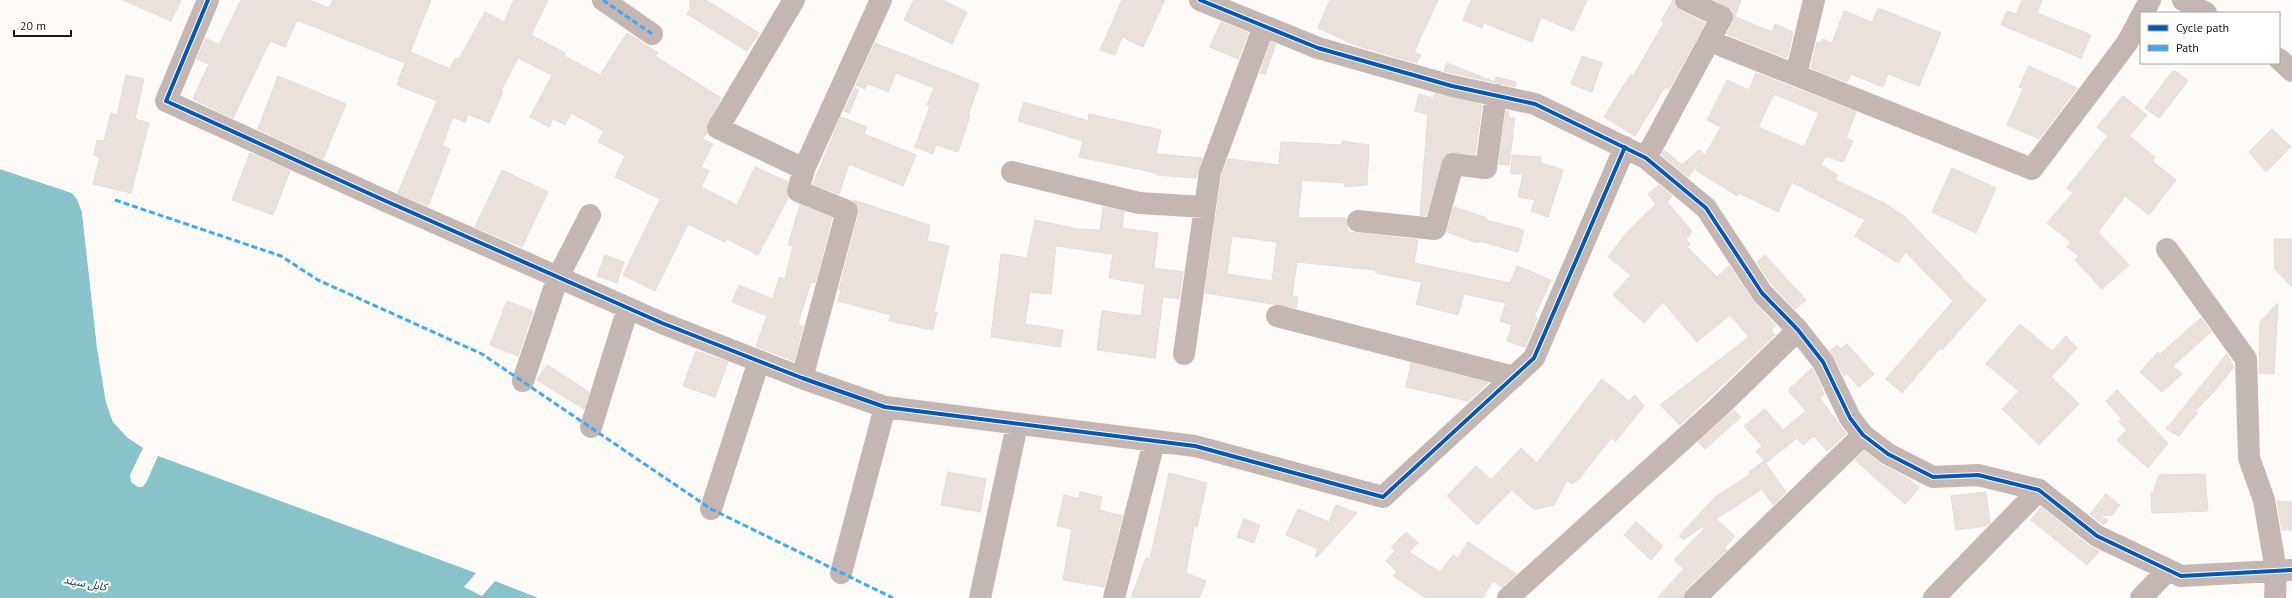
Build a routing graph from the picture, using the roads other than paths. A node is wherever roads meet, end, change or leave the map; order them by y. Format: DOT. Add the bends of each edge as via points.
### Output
graph roads {
  1 [pos="208,0"];
  2 [pos="603,0"];
  3 [pos="794,0"];
  4 [pos="881,0"];
  5 [pos="1200,0"];
  6 [pos="1686,0"];
  7 [pos="1814,0"];
  8 [pos="2150,0"];
  9 [pos="2183,0"];
  10 [pos="2144,12"];
  11 [pos="2204,12"];
  12 [pos="2140,19"];
  13 [pos="1264,26"];
  14 [pos="652,34"];
  15 [pos="1710,41"];
  16 [pos="2280,60"];
  17 [pos="2292,71"];
  18 [pos="1796,75"];
  19 [pos="1496,95"];
  20 [pos="1625,147"];
  21 [pos="1646,158"];
  22 [pos="804,169"];
  23 [pos="1012,172"];
  24 [pos="1206,207"];
  25 [pos="590,215"];
  26 [pos="1358,221"];
  27 [pos="2167,249"];
  28 [pos="558,277"];
  29 [pos="628,308"];
  30 [pos="1277,316"];
  31 [pos="1798,330"];
  32 [pos="1184,354"];
  33 [pos="759,361"];
  34 [pos="1514,377"];
  35 [pos="802,378"];
  36 [pos="523,381"];
  37 [pos="885,407"];
  38 [pos="1017,425"];
  39 [pos="591,427"];
  40 [pos="1863,435"];
  41 [pos="1154,442"];
  42 [pos="2039,490"];
  43 [pos="712,509"];
  44 [pos="2168,570"];
  45 [pos="2284,571"];
  46 [pos="841,573"];
  47 [pos="980,598"];
  48 [pos="1114,598"];
  49 [pos="1508,598"];
  50 [pos="1695,598"];
  51 [pos="1934,598"];
  52 [pos="2141,598"];
  53 [pos="2275,598"];
  1 -- 28 [label="street" via="166,101"];
  2 -- 14 [label="street"];
  3 -- 22 [label="street" via="718,128"];
  4 -- 22 [label="street"];
  5 -- 13 [label="street"];
  6 -- 15 [label="street" via="1722,18"];
  7 -- 18 [label="street"];
  8 -- 10 [label="street"];
  9 -- 11 [label="street"];
  12 -- 18 [label="street" via="2127,43 2032,169"];
  13 -- 19 [label="street" via="1318,48 1452,86"];
  13 -- 24 [label="street" via="1210,172"];
  15 -- 18 [label="street"];
  15 -- 21 [label="street"];
  16 -- 17 [label="street"];
  19 -- 20 [label="street" via="1536,104"];
  19 -- 26 [label="street" via="1486,168 1453,164 1435,230"];
  20 -- 21 [label="street"];
  20 -- 34 [label="street" via="1534,358"];
  21 -- 31 [label="street" via="1706,208 1762,293"];
  22 -- 35 [label="street" via="798,191 847,211"];
  23 -- 24 [label="street" via="1139,204"];
  24 -- 32 [label="street"];
  25 -- 28 [label="street"];
  27 -- 45 [label="street" via="2246,359 2249,458"];
  28 -- 29 [label="street"];
  28 -- 36 [label="street"];
  29 -- 33 [label="street"];
  29 -- 39 [label="street"];
  30 -- 34 [label="street"];
  31 -- 40 [label="street" via="1823,362 1850,418"];
  31 -- 49 [label="street" via="1714,411"];
  33 -- 35 [label="street"];
  33 -- 43 [label="street"];
  34 -- 41 [label="street" via="1383,497 1195,446"];
  35 -- 37 [label="street"];
  37 -- 38 [label="street"];
  37 -- 46 [label="street"];
  38 -- 41 [label="street"];
  38 -- 47 [label="street"];
  40 -- 42 [label="street" via="1888,454 1933,477 1978,475"];
  40 -- 50 [label="street"];
  41 -- 48 [label="street"];
  42 -- 44 [label="street" via="2097,536"];
  42 -- 51 [label="street"];
  44 -- 45 [label="street" via="2181,576"];
  44 -- 52 [label="street"];
  45 -- 53 [label="street"];
}
